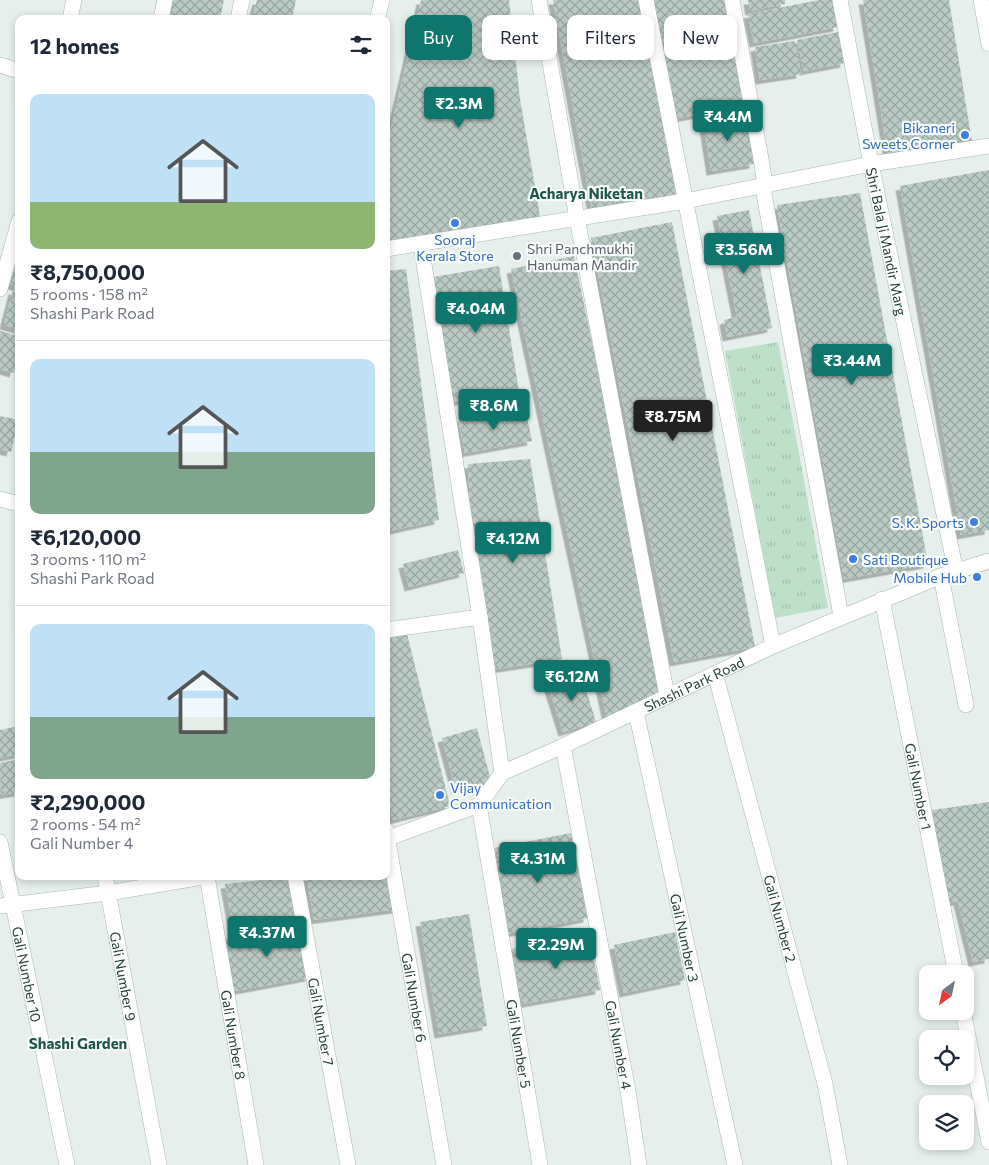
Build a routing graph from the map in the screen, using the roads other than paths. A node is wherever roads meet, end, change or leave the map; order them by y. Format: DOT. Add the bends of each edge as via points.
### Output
graph roads {
  1 [pos="74,0"];
  2 [pos="165,0"];
  3 [pos="242,0"];
  4 [pos="382,0"];
  5 [pos="540,0"];
  6 [pos="646,0"];
  7 [pos="732,0"];
  8 [pos="840,0"];
  9 [pos="981,0"];
  10 [pos="71,15"];
  11 [pos="162,15"];
  12 [pos="239,15"];
  13 [pos="379,15"];
  14 [pos="989,44"];
  15 [pos="0,65"];
  16 [pos="15,70"];
  17 [pos="989,146"];
  18 [pos="871,164"];
  19 [pos="765,185"];
  20 [pos="684,200"];
  21 [pos="577,218"];
  22 [pos="15,235"];
  23 [pos="421,245"];
  24 [pos="390,249"];
  25 [pos="0,289"];
  26 [pos="0,500"];
  27 [pos="15,503"];
  28 [pos="989,561"];
  29 [pos="956,572"];
  30 [pos="941,576"];
  31 [pos="882,599"];
  32 [pos="841,616"];
  33 [pos="480,617"];
  34 [pos="390,629"];
  35 [pos="773,646"];
  36 [pos="714,673"];
  37 [pos="667,696"];
  38 [pos="966,705"];
  39 [pos="636,712"];
  40 [pos="563,746"];
  41 [pos="502,773"];
  42 [pos="479,805"];
  43 [pos="390,835"];
  44 [pos="0,842"];
  45 [pos="390,853"];
  46 [pos="106,880"];
  47 [pos="184,880"];
  48 [pos="209,880"];
  49 [pos="296,880"];
  50 [pos="108,893"];
  51 [pos="6,905"];
  52 [pos="954,965"];
  53 [pos="965,1020"];
  54 [pos="989,1142"];
  55 [pos="67,1165"];
  56 [pos="160,1165"];
  57 [pos="256,1165"];
  58 [pos="348,1165"];
  59 [pos="444,1165"];
  60 [pos="540,1165"];
  61 [pos="640,1165"];
  62 [pos="735,1165"];
  63 [pos="840,1165"];
  1 -- 10 [label="street"];
  2 -- 11 [label="street"];
  3 -- 12 [label="street"];
  4 -- 13 [label="street"];
  5 -- 21 [label="street"];
  6 -- 20 [label="street"];
  7 -- 19 [label="street"];
  8 -- 18 [label="street, Shri Bala Ji Mandir Marg"];
  9 -- 14 [label="street"];
  15 -- 16 [label="street"];
  17 -- 18 [label="street"];
  18 -- 19 [label="street"];
  18 -- 29 [label="street, Shri Bala Ji Mandir Marg"];
  19 -- 20 [label="street"];
  19 -- 32 [label="street" via="764,194"];
  20 -- 21 [label="street"];
  20 -- 35 [label="street"];
  21 -- 23 [label="street"];
  21 -- 37 [label="street"];
  22 -- 25 [label="street"];
  23 -- 24 [label="street"];
  23 -- 33 [label="street"];
  26 -- 27 [label="street"];
  28 -- 29 [label="street, Shashi Park Road"];
  29 -- 30 [label="street, Shashi Park Road"];
  30 -- 31 [label="street, Shashi Park Road"];
  30 -- 38 [label="street"];
  31 -- 32 [label="street, Shashi Park Road"];
  31 -- 52 [label="street, Gali Number 1"];
  32 -- 35 [label="street, Shashi Park Road"];
  33 -- 34 [label="street"];
  33 -- 41 [label="street"];
  35 -- 36 [label="street, Shashi Park Road"];
  36 -- 37 [label="street, Shashi Park Road"];
  36 -- 63 [label="street, Gali Number 2" via="825,1084"];
  37 -- 39 [label="street, Shashi Park Road"];
  39 -- 40 [label="street, Shashi Park Road"];
  39 -- 62 [label="street, Gali Number 3"];
  40 -- 41 [label="street, Shashi Park Road"];
  40 -- 61 [label="street, Gali Number 4"];
  41 -- 42 [label="street"];
  42 -- 43 [label="street"];
  42 -- 60 [label="street, Gali Number 5"];
  44 -- 51 [label="street, Gali Number 10"];
  45 -- 59 [label="street, Gali Number 6"];
  46 -- 50 [label="street, Gali Number 9"];
  47 -- 50 [label="street"];
  48 -- 57 [label="street, Gali Number 8"];
  49 -- 58 [label="street, Gali Number 7"];
  50 -- 51 [label="street"];
  50 -- 56 [label="street, Gali Number 9"];
  51 -- 55 [label="street, Gali Number 10"];
  53 -- 54 [label="street"];
}
